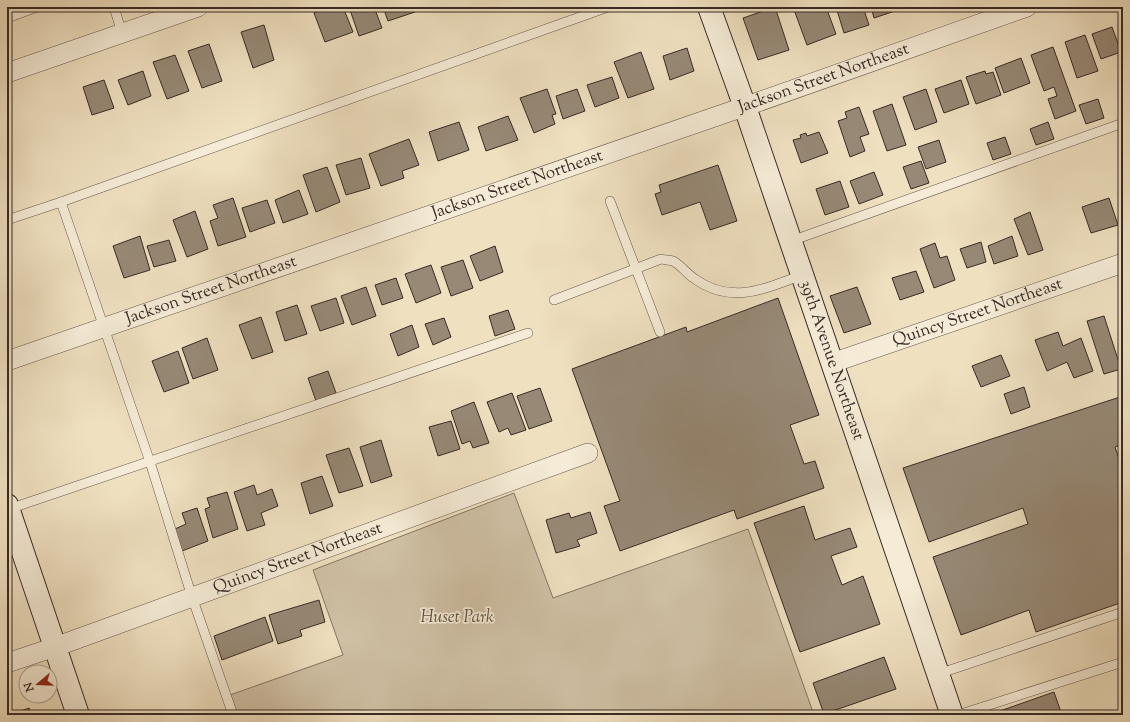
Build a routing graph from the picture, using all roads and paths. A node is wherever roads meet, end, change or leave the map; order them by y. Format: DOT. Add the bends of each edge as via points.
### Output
graph roads {
  1 [pos="37,7"];
  2 [pos="114,7"];
  3 [pos="198,7"];
  4 [pos="608,7"];
  5 [pos="709,7"];
  6 [pos="1027,7"];
  7 [pos="7,18"];
  8 [pos="122,33"];
  9 [pos="7,73"];
  10 [pos="744,106"];
  11 [pos="1123,123"];
  12 [pos="610,201"];
  13 [pos="61,202"];
  14 [pos="7,220"];
  15 [pos="791,241"];
  16 [pos="1123,263"];
  17 [pos="636,269"];
  18 [pos="802,275"];
  19 [pos="554,300"];
  20 [pos="105,327"];
  21 [pos="660,332"];
  22 [pos="528,333"];
  23 [pos="7,361"];
  24 [pos="832,363"];
  25 [pos="588,453"];
  26 [pos="150,462"];
  27 [pos="8,508"];
  28 [pos="192,597"];
  29 [pos="1123,612"];
  30 [pos="55,647"];
  31 [pos="1123,662"];
  32 [pos="7,663"];
  33 [pos="938,674"];
  34 [pos="78,715"];
  35 [pos="233,715"];
  36 [pos="952,715"];
  37 [pos="958,715"];
  1 -- 7 [label="lane"];
  2 -- 8 [label="lane"];
  3 -- 8 [label="street"];
  4 -- 13 [label="lane"];
  5 -- 10 [label="street, 39th Avenue Northeast"];
  6 -- 10 [label="street, Jackson Street Northeast"];
  8 -- 9 [label="street"];
  10 -- 15 [label="street, 39th Avenue Northeast"];
  10 -- 20 [label="street, Jackson Street Northeast"];
  11 -- 15 [label="lane"];
  12 -- 17 [label="lane"];
  13 -- 14 [label="lane"];
  13 -- 20 [label="lane"];
  15 -- 18 [label="street, 39th Avenue Northeast"];
  16 -- 24 [label="street, Quincy Street Northeast"];
  17 -- 18 [label="lane" via="661,259 673,261 695,279 716,290 732,293 760,291"];
  17 -- 19 [label="lane"];
  17 -- 21 [label="lane"];
  18 -- 24 [label="street, 39th Avenue Northeast"];
  20 -- 23 [label="street, Jackson Street Northeast"];
  20 -- 26 [label="lane"];
  22 -- 26 [label="lane"];
  24 -- 33 [label="street, 39th Avenue Northeast"];
  25 -- 28 [label="street, Quincy Street Northeast"];
  26 -- 27 [label="lane"];
  26 -- 28 [label="lane"];
  27 -- 30 [label="street"];
  28 -- 30 [label="street, Quincy Street Northeast"];
  28 -- 35 [label="lane"];
  29 -- 33 [label="lane"];
  30 -- 32 [label="street, Quincy Street Northeast"];
  30 -- 34 [label="street"];
  31 -- 37 [label="lane"];
  33 -- 36 [label="street, 39th Avenue Northeast"];
}
